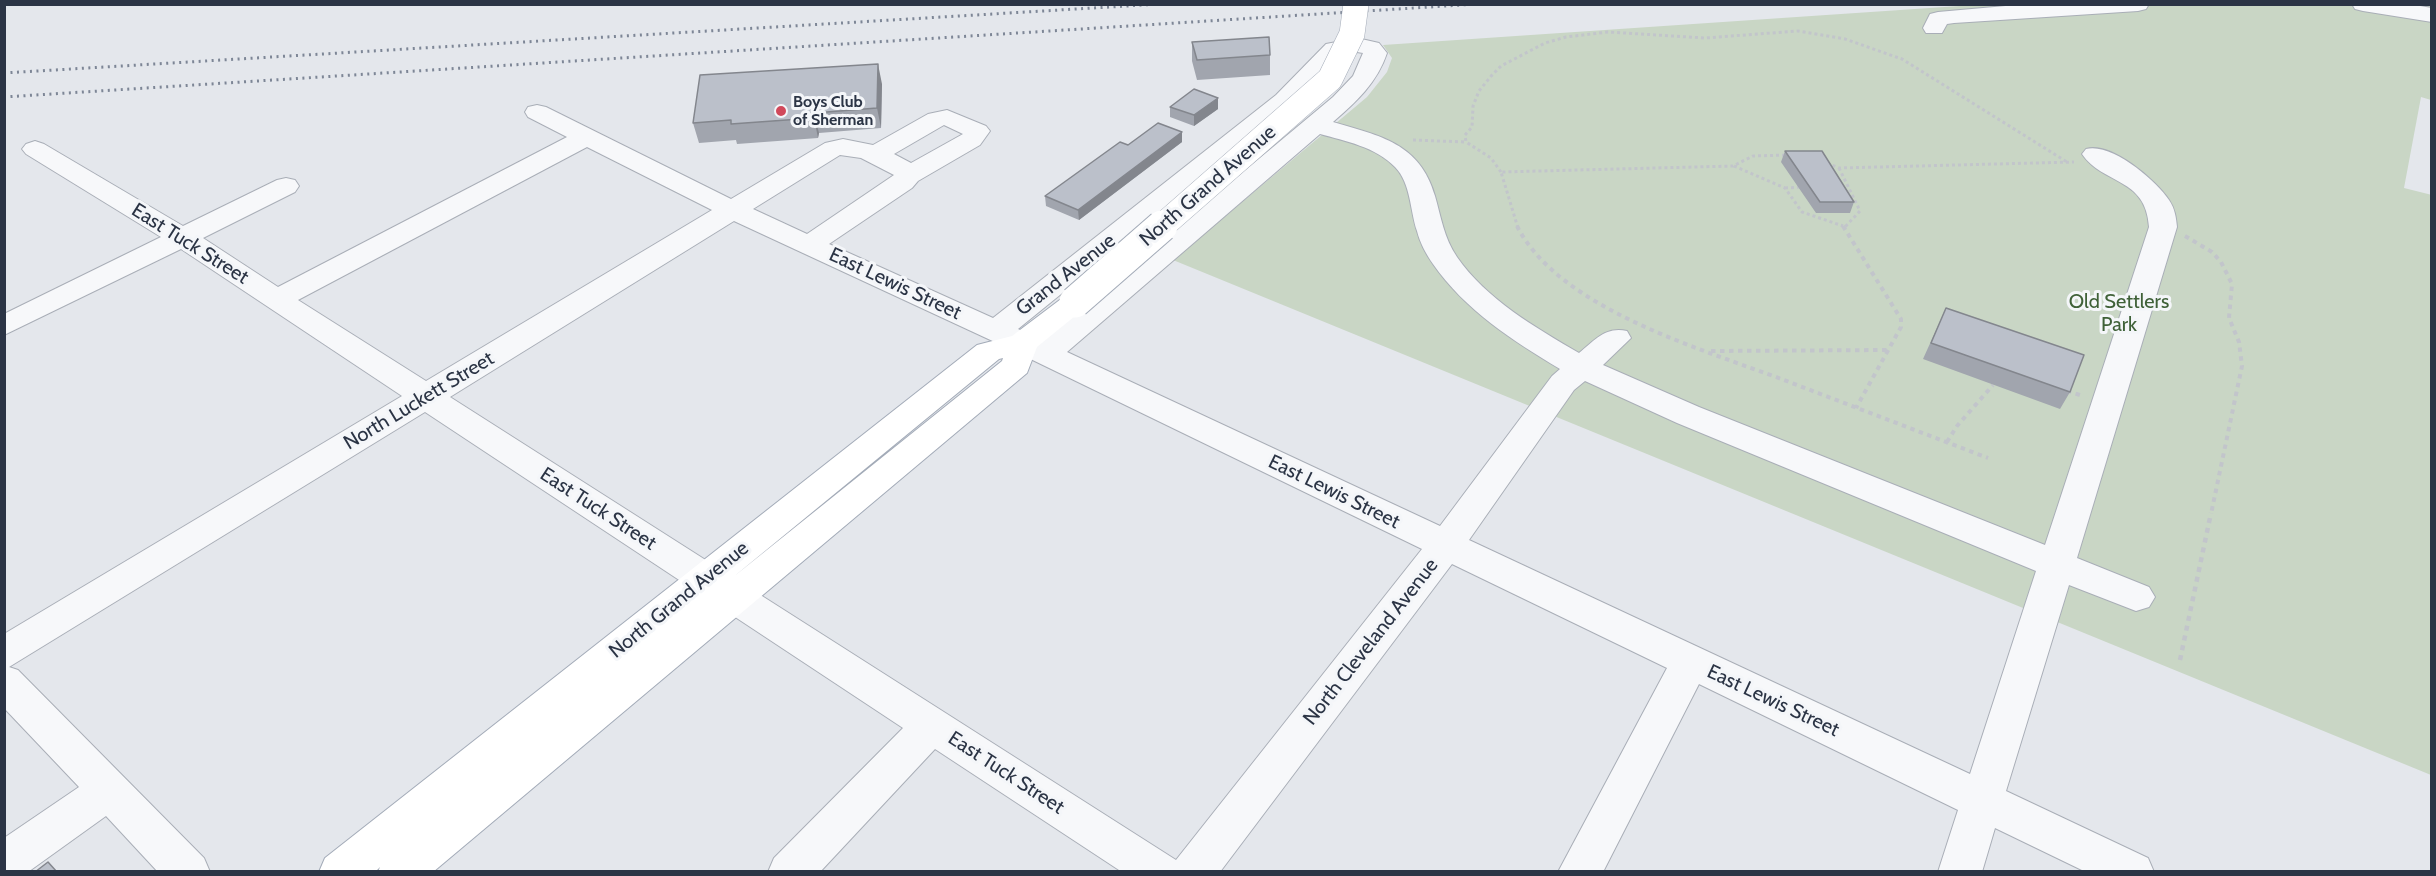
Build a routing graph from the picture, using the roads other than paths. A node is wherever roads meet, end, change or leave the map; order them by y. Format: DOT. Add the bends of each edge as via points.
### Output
graph roads {
  1 [pos="1356,4"];
  2 [pos="2138,4"];
  3 [pos="2363,4"];
  4 [pos="2432,15"];
  5 [pos="1934,28"];
  6 [pos="537,112"];
  7 [pos="1317,125"];
  8 [pos="586,137"];
  9 [pos="35,148"];
  10 [pos="874,155"];
  11 [pos="2080,159"];
  12 [pos="909,176"];
  13 [pos="286,186"];
  14 [pos="732,210"];
  15 [pos="183,238"];
  16 [pos="810,245"];
  17 [pos="277,299"];
  18 [pos="4,326"];
  19 [pos="1616,338"];
  20 [pos="1021,343"];
  21 [pos="1581,367"];
  22 [pos="426,397"];
  23 [pos="1446,545"];
  24 [pos="2055,566"];
  25 [pos="719,588"];
  26 [pos="2136,597"];
  27 [pos="4,653"];
  28 [pos="1691,662"];
  29 [pos="4,681"];
  30 [pos="932,725"];
  31 [pos="109,790"];
  32 [pos="1982,800"];
  33 [pos="4,863"];
  34 [pos="188,872"];
  35 [pos="341,872"];
  36 [pos="400,872"];
  37 [pos="790,872"];
  38 [pos="1160,872"];
  39 [pos="1193,872"];
  40 [pos="1580,872"];
  41 [pos="1960,872"];
  42 [pos="2132,872"];
  1 -- 20 [label="main road, North Grand Avenue, bridge" via="1350,41 1330,79 1075,302"];
  2 -- 5 [label="street" via="1954,16 1938,20"];
  3 -- 4 [label="street"];
  6 -- 8 [label="street, East Lewis Street"];
  7 -- 20 [label="street, Grand Avenue"];
  7 -- 20 [label="street, Grand Avenue" via="1359,86 1371,68 1375,53 1371,48 1357,45 1334,49 1285,100"];
  7 -- 21 [label="street" via="1376,145 1409,166 1417,177 1436,246 1447,263 1491,309"];
  8 -- 14 [label="street, East Lewis Street"];
  8 -- 17 [label="street"];
  9 -- 15 [label="street, East Tuck Street"];
  10 -- 12 [label="street"];
  10 -- 12 [label="street" via="937,119 947,117 977,131 971,140"];
  10 -- 14 [label="street, North Luckett Street" via="847,146 834,148"];
  11 -- 24 [label="street" via="2149,192 2161,204 2163,226"];
  12 -- 16 [label="street"];
  13 -- 15 [label="street"];
  14 -- 16 [label="street, East Lewis Street"];
  14 -- 22 [label="street, North Luckett Street"];
  15 -- 17 [label="street, East Tuck Street"];
  15 -- 18 [label="street"];
  16 -- 20 [label="street, East Lewis Street"];
  17 -- 22 [label="street, East Tuck Street"];
  19 -- 21 [label="street, North Cleveland Avenue"];
  20 -- 23 [label="street, East Lewis Street"];
  20 -- 25 [label="main road, North Grand Avenue" via="1016,366"];
  21 -- 23 [label="street, North Cleveland Avenue" via="1563,383"];
  21 -- 24 [label="street"];
  22 -- 25 [label="street, East Tuck Street"];
  22 -- 27 [label="street, North Luckett Street"];
  23 -- 28 [label="street, East Lewis Street"];
  23 -- 39 [label="street, North Cleveland Avenue"];
  24 -- 26 [label="street"];
  24 -- 32 [label="street"];
  25 -- 30 [label="street, East Tuck Street"];
  25 -- 35 [label="main road, North Grand Avenue"];
  25 -- 36 [label="main road, North Grand Avenue"];
  28 -- 32 [label="street, East Lewis Street"];
  28 -- 40 [label="street"];
  29 -- 31 [label="street"];
  30 -- 37 [label="street"];
  30 -- 38 [label="street, East Tuck Street"];
  31 -- 33 [label="street"];
  31 -- 34 [label="street"];
  32 -- 41 [label="street"];
  32 -- 42 [label="street, East Lewis Street"];
}
